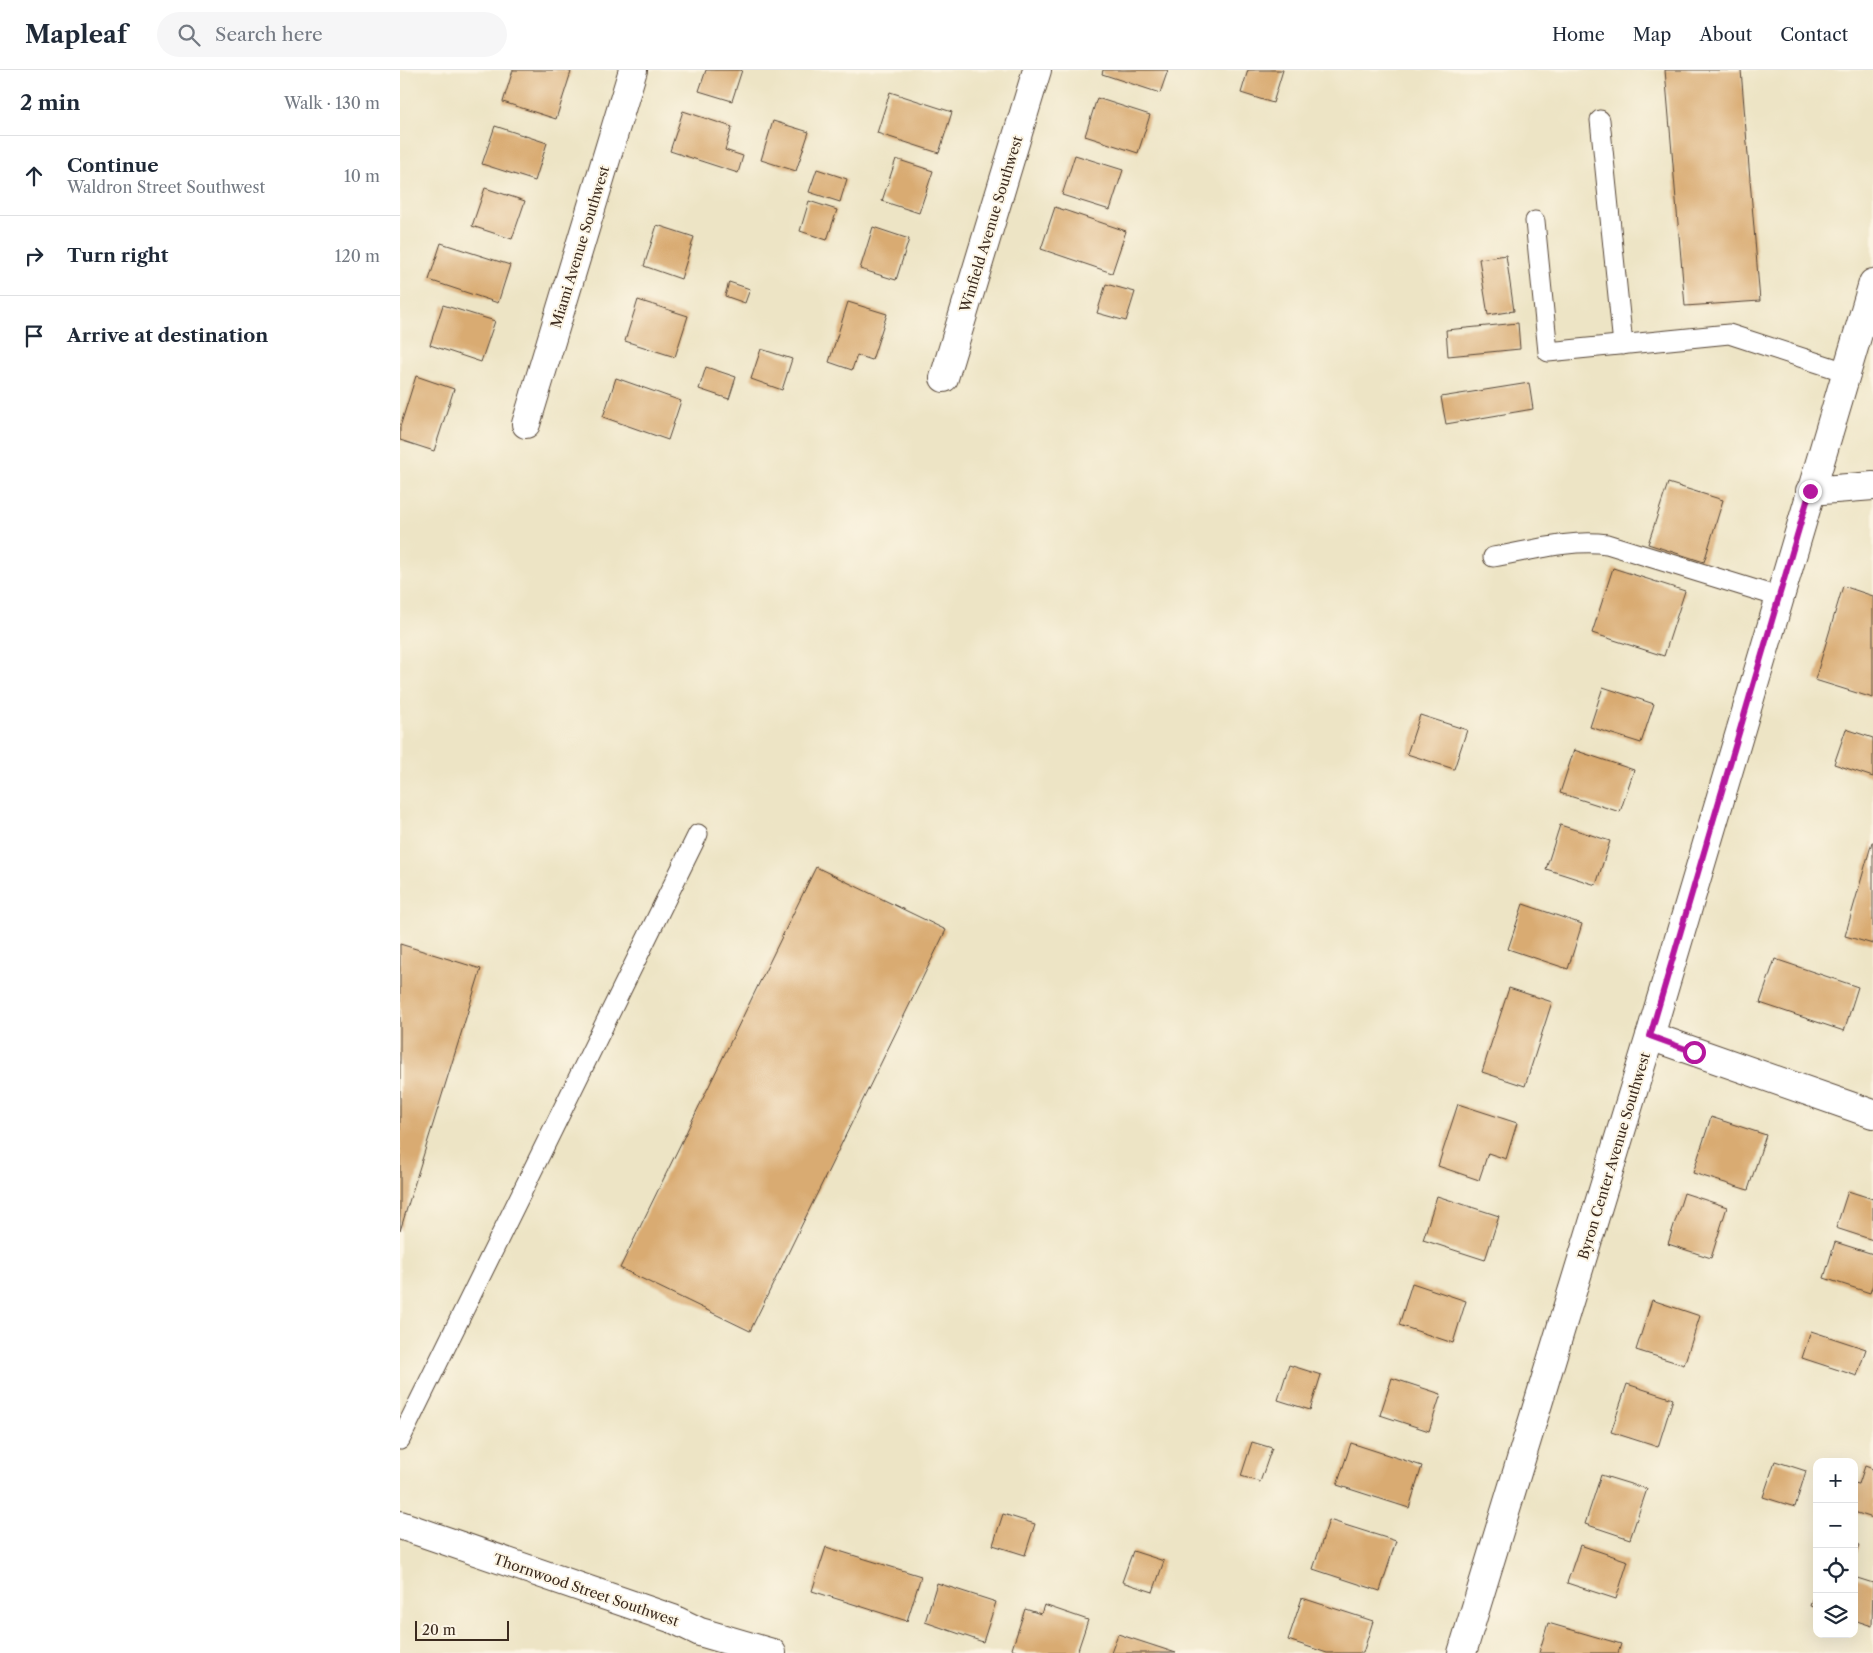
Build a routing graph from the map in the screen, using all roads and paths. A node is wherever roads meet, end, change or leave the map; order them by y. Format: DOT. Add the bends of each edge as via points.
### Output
graph roads {
  1 [pos="633,70"];
  2 [pos="1037,70"];
  3 [pos="1600,120"];
  4 [pos="1535,221"];
  5 [pos="1873,283"];
  6 [pos="1623,345"];
  7 [pos="1846,372"];
  8 [pos="944,378"];
  9 [pos="526,424"];
  10 [pos="1873,486"];
  11 [pos="1810,491"];
  12 [pos="1493,557"];
  13 [pos="1779,597"];
  14 [pos="698,834"];
  15 [pos="1650,1036"];
  16 [pos="1873,1114"];
  17 [pos="400,1440"];
  18 [pos="400,1526"];
  19 [pos="772,1653"];
  20 [pos="1462,1653"];
  1 -- 9 [label="main road, Miami Avenue Southwest"];
  2 -- 8 [label="main road, Winfield Avenue Southwest"];
  3 -- 6 [label="lane"];
  4 -- 6 [label="lane" via="1548,352"];
  5 -- 7 [label="main road, Byron Center Avenue Southwest"];
  6 -- 7 [label="lane" via="1729,334"];
  7 -- 11 [label="main road, Byron Center Avenue Southwest"];
  10 -- 11 [label="main road"];
  11 -- 13 [label="main road, Byron Center Avenue Southwest"];
  12 -- 13 [label="lane" via="1590,541"];
  13 -- 15 [label="main road, Byron Center Avenue Southwest"];
  14 -- 17 [label="lane"];
  15 -- 16 [label="main road"];
  15 -- 20 [label="main road, Byron Center Avenue Southwest"];
  18 -- 19 [label="main road, Thornwood Street Southwest" via="673,1619 700,1632"];
}
